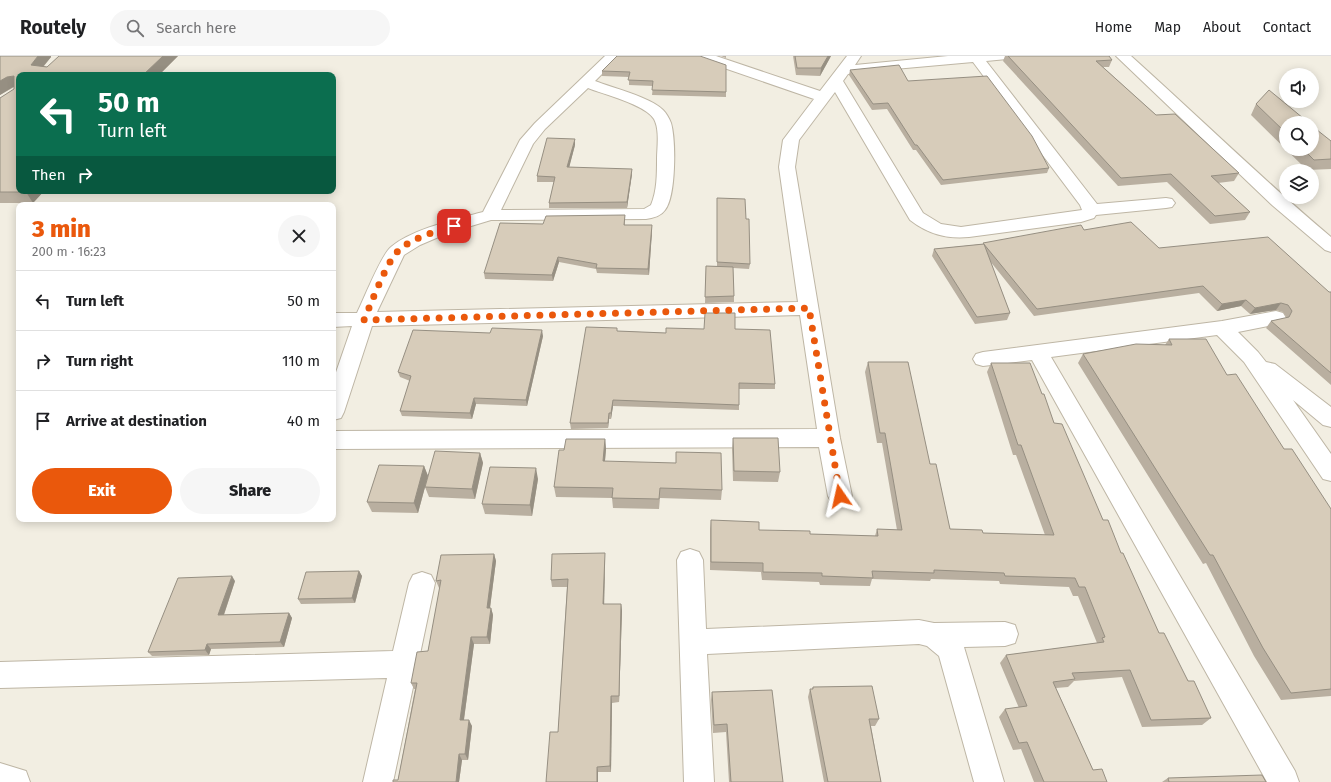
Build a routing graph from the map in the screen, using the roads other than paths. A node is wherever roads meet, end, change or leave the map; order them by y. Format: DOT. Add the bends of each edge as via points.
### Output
graph roads {
  1 [pos="613,56"];
  2 [pos="703,56"];
  3 [pos="854,56"];
  4 [pos="1002,56"];
  5 [pos="1123,56"];
  6 [pos="976,57"];
  7 [pos="838,75"];
  8 [pos="585,82"];
  9 [pos="822,97"];
  10 [pos="1166,203"];
  11 [pos="1091,210"];
  12 [pos="490,216"];
  13 [pos="1331,246"];
  14 [pos="809,308"];
  15 [pos="1276,318"];
  16 [pos="336,320"];
  17 [pos="364,320"];
  18 [pos="1222,328"];
  19 [pos="1037,351"];
  20 [pos="1252,357"];
  21 [pos="983,359"];
  22 [pos="336,403"];
  23 [pos="1331,420"];
  24 [pos="829,438"];
  25 [pos="336,440"];
  26 [pos="1331,472"];
  27 [pos="840,496"];
  28 [pos="690,560"];
  29 [pos="422,583"];
  30 [pos="1005,634"];
  31 [pos="934,635"];
  32 [pos="692,642"];
  33 [pos="404,664"];
  34 [pos="0,675"];
  35 [pos="0,778"];
  36 [pos="15,782"];
  37 [pos="378,782"];
  38 [pos="699,782"];
  39 [pos="988,782"];
  40 [pos="1284,782"];
  1 -- 8 [label="street"];
  2 -- 9 [label="street"];
  3 -- 7 [label="street"];
  4 -- 6 [label="street"];
  5 -- 13 [label="street" via="1278,201"];
  6 -- 7 [label="street" via="894,63"];
  6 -- 11 [label="street"];
  7 -- 9 [label="street"];
  7 -- 11 [label="street" via="916,216 926,225 939,231 969,232 1081,217"];
  8 -- 12 [label="street" via="526,143"];
  8 -- 12 [label="street" via="648,106 655,110 662,120 665,130 664,185 660,205 656,210 646,214"];
  9 -- 14 [label="street" via="791,140 787,167"];
  10 -- 11 [label="street"];
  12 -- 17 [label="street" via="442,229 397,251"];
  14 -- 17 [label="street"];
  14 -- 24 [label="street"];
  15 -- 18 [label="street"];
  16 -- 17 [label="street"];
  17 -- 22 [label="street"];
  18 -- 19 [label="street"];
  18 -- 20 [label="street"];
  19 -- 21 [label="street"];
  19 -- 40 [label="street"];
  20 -- 23 [label="street"];
  20 -- 26 [label="street"];
  24 -- 25 [label="street"];
  24 -- 27 [label="street"];
  28 -- 32 [label="street"];
  29 -- 33 [label="street"];
  30 -- 31 [label="street"];
  31 -- 32 [label="street" via="919,632"];
  31 -- 39 [label="street" via="951,649"];
  32 -- 38 [label="street"];
  33 -- 34 [label="street"];
  33 -- 37 [label="street"];
  35 -- 36 [label="street"];
}
